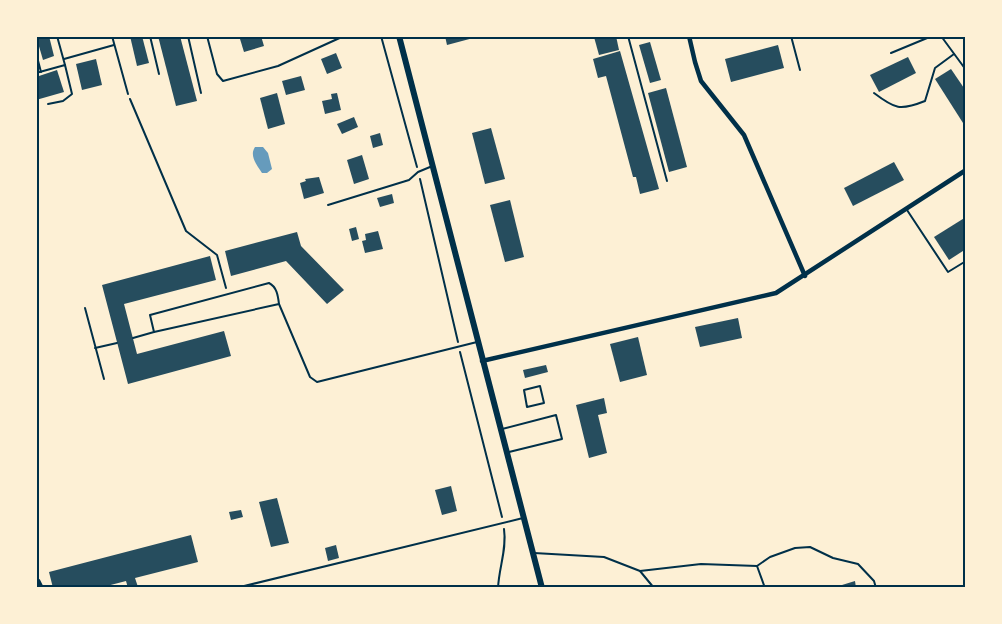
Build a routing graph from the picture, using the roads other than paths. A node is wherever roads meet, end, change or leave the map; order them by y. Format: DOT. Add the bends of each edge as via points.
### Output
graph roads {
  1 [pos="57,36"];
  2 [pos="112,36"];
  3 [pos="150,36"];
  4 [pos="188,36"];
  5 [pos="207,36"];
  6 [pos="344,36"];
  7 [pos="399,36"];
  8 [pos="628,36"];
  9 [pos="688,36"];
  10 [pos="791,36"];
  11 [pos="932,36"];
  12 [pos="941,36"];
  13 [pos="114,45"];
  14 [pos="36,53"];
  15 [pos="891,53"];
  16 [pos="954,54"];
  17 [pos="64,59"];
  18 [pos="65,65"];
  19 [pos="800,70"];
  20 [pos="966,70"];
  21 [pos="41,72"];
  22 [pos="36,73"];
  23 [pos="160,74"];
  24 [pos="201,93"];
  25 [pos="874,93"];
  26 [pos="128,94"];
  27 [pos="48,104"];
  28 [pos="432,166"];
  29 [pos="966,170"];
  30 [pos="667,181"];
  31 [pos="328,205"];
  32 [pos="906,210"];
  33 [pos="966,261"];
  34 [pos="805,276"];
  35 [pos="279,304"];
  36 [pos="85,308"];
  37 [pos="154,332"];
  38 [pos="133,338"];
  39 [pos="478,342"];
  40 [pos="117,343"];
  41 [pos="95,348"];
  42 [pos="482,361"];
  43 [pos="104,379"];
  44 [pos="500,429"];
  45 [pos="506,453"];
  46 [pos="523,518"];
  47 [pos="532,552"];
  48 [pos="757,566"];
  49 [pos="640,571"];
  50 [pos="236,588"];
  51 [pos="542,588"];
  52 [pos="654,588"];
  53 [pos="765,588"];
  54 [pos="876,588"];
  1 -- 17 [label="lane"];
  2 -- 13 [label="lane"];
  3 -- 23 [label="lane"];
  4 -- 24 [label="lane"];
  5 -- 6 [label="lane" via="217,74 223,81 278,66"];
  7 -- 28 [label="main road"];
  8 -- 30 [label="lane"];
  9 -- 34 [label="street" via="701,81 744,135"];
  10 -- 19 [label="lane"];
  11 -- 15 [label="lane"];
  12 -- 16 [label="lane"];
  13 -- 17 [label="lane"];
  13 -- 26 [label="lane"];
  14 -- 21 [label="lane"];
  16 -- 20 [label="lane"];
  16 -- 25 [label="lane" via="935,68 925,102 906,109"];
  17 -- 18 [label="lane"];
  18 -- 21 [label="lane"];
  18 -- 27 [label="lane" via="72,94 62,101"];
  21 -- 22 [label="lane"];
  28 -- 31 [label="lane" via="409,180"];
  28 -- 39 [label="main road"];
  29 -- 32 [label="street"];
  32 -- 33 [label="lane" via="948,272"];
  32 -- 34 [label="street"];
  34 -- 42 [label="street" via="776,293"];
  35 -- 37 [label="lane"];
  35 -- 37 [label="lane" via="277,292 268,283 150,315"];
  35 -- 39 [label="lane" via="310,377 317,382"];
  36 -- 41 [label="lane"];
  37 -- 38 [label="lane"];
  39 -- 42 [label="main road"];
  40 -- 41 [label="lane"];
  41 -- 43 [label="lane"];
  42 -- 44 [label="main road"];
  44 -- 45 [label="main road"];
  44 -- 45 [label="lane" via="556,415 562,439"];
  45 -- 46 [label="main road"];
  46 -- 47 [label="main road"];
  46 -- 50 [label="lane"];
  47 -- 49 [label="lane" via="604,557"];
  47 -- 51 [label="main road"];
  48 -- 49 [label="lane" via="701,564"];
  48 -- 53 [label="lane"];
  48 -- 54 [label="lane" via="770,557 795,548 810,547 833,558 858,564 874,581"];
  49 -- 52 [label="lane"];
}
